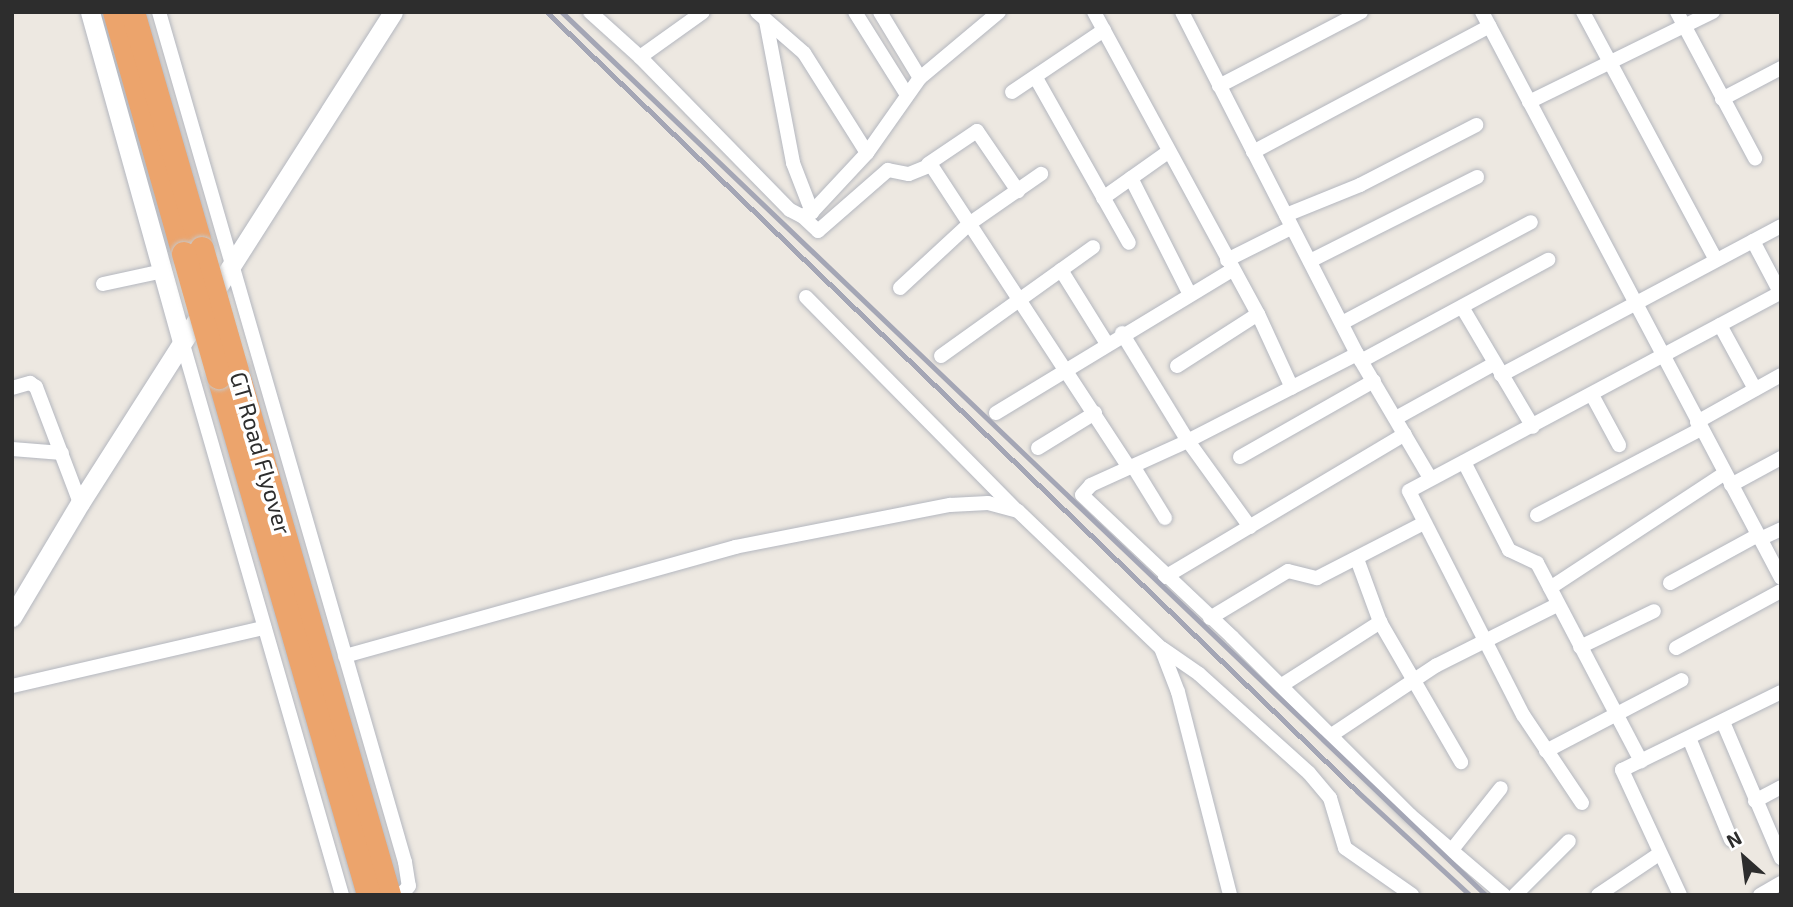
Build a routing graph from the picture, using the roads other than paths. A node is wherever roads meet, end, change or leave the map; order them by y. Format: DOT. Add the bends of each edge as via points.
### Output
graph roads {
  1 [pos="90,12"];
  2 [pos="115,12"];
  3 [pos="133,12"];
  4 [pos="159,12"];
  5 [pos="393,12"];
  6 [pos="590,12"];
  7 [pos="703,12"];
  8 [pos="855,12"];
  9 [pos="880,12"];
  10 [pos="999,12"];
  11 [pos="1094,12"];
  12 [pos="1182,12"];
  13 [pos="1361,12"];
  14 [pos="1482,12"];
  15 [pos="1583,12"];
  16 [pos="1677,12"];
  17 [pos="1713,12"];
  18 [pos="762,17"];
  19 [pos="1490,26"];
  20 [pos="1684,26"];
  21 [pos="1104,30"];
  22 [pos="640,57"];
  23 [pos="1609,61"];
  24 [pos="1781,68"];
  25 [pos="920,78"];
  26 [pos="1036,78"];
  27 [pos="1219,86"];
  28 [pos="1012,92"];
  29 [pos="907,96"];
  30 [pos="1722,99"];
  31 [pos="1529,102"];
  32 [pos="1476,125"];
  33 [pos="867,152"];
  34 [pos="1168,152"];
  35 [pos="1253,152"];
  36 [pos="1755,158"];
  37 [pos="928,164"];
  38 [pos="1041,174"];
  39 [pos="1477,177"];
  40 [pos="1131,178"];
  41 [pos="1018,191"];
  42 [pos="1103,198"];
  43 [pos="807,214"];
  44 [pos="1289,222"];
  45 [pos="1531,222"];
  46 [pos="970,224"];
  47 [pos="1781,226"];
  48 [pos="1753,241"];
  49 [pos="1129,243"];
  50 [pos="1093,247"];
  51 [pos="193,251"];
  52 [pos="1548,260"];
  53 [pos="1716,260"];
  54 [pos="1310,261"];
  55 [pos="232,265"];
  56 [pos="1229,265"];
  57 [pos="1061,270"];
  58 [pos="163,271"];
  59 [pos="103,284"];
  60 [pos="900,288"];
  61 [pos="1189,293"];
  62 [pos="1780,293"];
  63 [pos="806,297"];
  64 [pos="1020,299"];
  65 [pos="1634,303"];
  66 [pos="1462,307"];
  67 [pos="1258,314"];
  68 [pos="1342,323"];
  69 [pos="1720,325"];
  70 [pos="1122,333"];
  71 [pos="182,341"];
  72 [pos="1107,344"];
  73 [pos="1662,355"];
  74 [pos="941,356"];
  75 [pos="1359,358"];
  76 [pos="1177,366"];
  77 [pos="1068,369"];
  78 [pos="1497,370"];
  79 [pos="228,374"];
  80 [pos="1781,375"];
  81 [pos="1374,381"];
  82 [pos="12,388"];
  83 [pos="1292,388"];
  84 [pos="1755,389"];
  85 [pos="1592,395"];
  86 [pos="996,413"];
  87 [pos="1095,413"];
  88 [pos="1396,418"];
  89 [pos="1699,425"];
  90 [pos="1533,428"];
  91 [pos="1405,434"];
  92 [pos="1188,441"];
  93 [pos="1619,445"];
  94 [pos="1038,448"];
  95 [pos="12,449"];
  96 [pos="62,453"];
  97 [pos="1240,457"];
  98 [pos="1781,458"];
  99 [pos="1464,462"];
  100 [pos="1131,467"];
  101 [pos="1430,478"];
  102 [pos="1728,479"];
  103 [pos="80,503"];
  104 [pos="1018,511"];
  105 [pos="1537,515"];
  106 [pos="1165,518"];
  107 [pos="1424,523"];
  108 [pos="1250,527"];
  109 [pos="1781,529"];
  110 [pos="1759,537"];
  111 [pos="1357,559"];
  112 [pos="1165,577"];
  113 [pos="1781,578"];
  114 [pos="1670,583"];
  115 [pos="1550,588"];
  116 [pos="1781,591"];
  117 [pos="1557,605"];
  118 [pos="15,607"];
  119 [pos="1654,611"];
  120 [pos="1210,618"];
  121 [pos="1380,622"];
  122 [pos="264,628"];
  123 [pos="1482,641"];
  124 [pos="1580,647"];
  125 [pos="1161,648"];
  126 [pos="1676,648"];
  127 [pos="345,656"];
  128 [pos="1682,680"];
  129 [pos="1412,682"];
  130 [pos="1282,685"];
  131 [pos="12,686"];
  132 [pos="1781,692"];
  133 [pos="1616,713"];
  134 [pos="1723,722"];
  135 [pos="1330,736"];
  136 [pos="1689,738"];
  137 [pos="1546,751"];
  138 [pos="1641,761"];
  139 [pos="1461,762"];
  140 [pos="1781,787"];
  141 [pos="1502,788"];
  142 [pos="1755,801"];
  143 [pos="1582,803"];
  144 [pos="1569,841"];
  145 [pos="1731,841"];
  146 [pos="1451,851"];
  147 [pos="1659,854"];
  148 [pos="1781,858"];
  149 [pos="1781,883"];
  150 [pos="342,895"];
  151 [pos="369,895"];
  152 [pos="389,895"];
  153 [pos="401,895"];
  154 [pos="1230,895"];
  155 [pos="1412,895"];
  156 [pos="1504,895"];
  157 [pos="1515,895"];
  158 [pos="1598,895"];
  159 [pos="1680,895"];
  160 [pos="1760,895"];
  1 -- 58 [label="street"];
  2 -- 51 [label="highway, GT Road Flyover"];
  3 -- 51 [label="highway, GT Road Flyover"];
  4 -- 55 [label="street"];
  5 -- 55 [label="street"];
  6 -- 22 [label="street"];
  7 -- 22 [label="street"];
  8 -- 29 [label="street"];
  9 -- 25 [label="street"];
  10 -- 25 [label="street"];
  11 -- 21 [label="street"];
  12 -- 27 [label="street"];
  13 -- 27 [label="street"];
  14 -- 19 [label="street"];
  15 -- 23 [label="street"];
  16 -- 20 [label="street"];
  17 -- 20 [label="street"];
  18 -- 33 [label="street" via="804,53"];
  18 -- 43 [label="street"];
  19 -- 31 [label="street"];
  19 -- 35 [label="street"];
  20 -- 23 [label="street"];
  20 -- 30 [label="street"];
  21 -- 26 [label="street"];
  21 -- 34 [label="street"];
  22 -- 43 [label="street" via="790,210"];
  23 -- 31 [label="street"];
  23 -- 53 [label="street"];
  24 -- 30 [label="street"];
  25 -- 29 [label="street"];
  26 -- 28 [label="street"];
  26 -- 42 [label="street"];
  27 -- 35 [label="street"];
  29 -- 33 [label="street"];
  30 -- 36 [label="street"];
  31 -- 65 [label="street"];
  32 -- 44 [label="street"];
  33 -- 43 [label="street"];
  34 -- 40 [label="street"];
  34 -- 56 [label="street"];
  35 -- 44 [label="street"];
  37 -- 41 [label="street" via="977,131"];
  37 -- 43 [label="street" via="909,174 888,170 818,231"];
  37 -- 46 [label="street"];
  38 -- 41 [label="street"];
  39 -- 54 [label="street"];
  40 -- 42 [label="street"];
  40 -- 61 [label="street"];
  41 -- 46 [label="street"];
  42 -- 49 [label="street"];
  44 -- 54 [label="street"];
  44 -- 56 [label="street"];
  45 -- 68 [label="street"];
  46 -- 60 [label="street"];
  46 -- 64 [label="street"];
  47 -- 48 [label="street"];
  48 -- 53 [label="street"];
  48 -- 62 [label="street"];
  50 -- 57 [label="street"];
  51 -- 79 [label="highway, GT Road Flyover, bridge"];
  52 -- 66 [label="street"];
  53 -- 65 [label="street"];
  54 -- 68 [label="street"];
  55 -- 71 [label="street"];
  55 -- 127 [label="street"];
  56 -- 61 [label="street"];
  56 -- 67 [label="street"];
  57 -- 64 [label="street"];
  57 -- 72 [label="street"];
  58 -- 59 [label="street"];
  58 -- 71 [label="street"];
  61 -- 70 [label="street"];
  62 -- 69 [label="street"];
  63 -- 104 [label="street"];
  64 -- 74 [label="street"];
  64 -- 77 [label="street"];
  65 -- 73 [label="street"];
  65 -- 78 [label="street"];
  66 -- 75 [label="street"];
  66 -- 78 [label="street"];
  67 -- 76 [label="street"];
  67 -- 83 [label="street"];
  68 -- 75 [label="street"];
  69 -- 73 [label="street"];
  69 -- 84 [label="street"];
  70 -- 72 [label="street"];
  70 -- 92 [label="street"];
  71 -- 103 [label="street"];
  71 -- 122 [label="street"];
  72 -- 77 [label="street"];
  73 -- 85 [label="street"];
  73 -- 89 [label="street"];
  75 -- 81 [label="street"];
  75 -- 83 [label="street"];
  77 -- 86 [label="street"];
  77 -- 87 [label="street"];
  78 -- 88 [label="street"];
  78 -- 90 [label="street"];
  79 -- 151 [label="highway, GT Road Flyover"];
  79 -- 152 [label="highway, GT Road Flyover"];
  80 -- 84 [label="street"];
  81 -- 88 [label="street"];
  81 -- 97 [label="street"];
  82 -- 96 [label="street" via="30,383 37,387"];
  83 -- 92 [label="street"];
  84 -- 89 [label="street"];
  85 -- 90 [label="street"];
  85 -- 93 [label="street"];
  87 -- 94 [label="street"];
  87 -- 100 [label="street"];
  88 -- 91 [label="street"];
  89 -- 102 [label="street"];
  89 -- 105 [label="street"];
  90 -- 99 [label="street"];
  91 -- 101 [label="street"];
  91 -- 108 [label="street"];
  92 -- 100 [label="street"];
  92 -- 108 [label="street"];
  95 -- 96 [label="street"];
  96 -- 103 [label="street"];
  98 -- 102 [label="street"];
  99 -- 101 [label="street"];
  99 -- 115 [label="street" via="1509,550 1533,558"];
  100 -- 106 [label="street"];
  100 -- 112 [label="street" via="1086,488 1082,495"];
  101 -- 107 [label="street" via="1409,491"];
  102 -- 110 [label="street"];
  102 -- 115 [label="street"];
  103 -- 118 [label="street"];
  104 -- 125 [label="street"];
  104 -- 127 [label="street" via="988,503 950,505 735,547"];
  107 -- 111 [label="street"];
  107 -- 123 [label="street"];
  108 -- 112 [label="street"];
  109 -- 110 [label="street"];
  110 -- 113 [label="street"];
  110 -- 114 [label="street"];
  111 -- 120 [label="street" via="1317,578 1288,571"];
  111 -- 121 [label="street"];
  112 -- 120 [label="street"];
  115 -- 117 [label="street"];
  116 -- 126 [label="street"];
  117 -- 123 [label="street"];
  117 -- 124 [label="street"];
  119 -- 124 [label="street"];
  120 -- 130 [label="street"];
  121 -- 129 [label="street"];
  121 -- 130 [label="street"];
  122 -- 131 [label="street"];
  122 -- 150 [label="street"];
  123 -- 129 [label="street"];
  123 -- 137 [label="street"];
  124 -- 133 [label="street"];
  125 -- 154 [label="street" via="1178,692"];
  125 -- 155 [label="street" via="1199,674 1309,773 1331,798 1345,848"];
  127 -- 153 [label="street" via="405,862 409,886"];
  128 -- 133 [label="street"];
  129 -- 135 [label="street"];
  129 -- 139 [label="street"];
  130 -- 135 [label="street"];
  132 -- 134 [label="street"];
  133 -- 137 [label="street"];
  133 -- 138 [label="street"];
  134 -- 136 [label="street"];
  134 -- 142 [label="street"];
  135 -- 146 [label="street"];
  136 -- 138 [label="street"];
  136 -- 145 [label="street"];
  137 -- 143 [label="street"];
  138 -- 147 [label="street" via="1621,773"];
  140 -- 142 [label="street"];
  141 -- 146 [label="street"];
  142 -- 148 [label="street"];
  144 -- 157 [label="street"];
  146 -- 156 [label="street"];
  147 -- 158 [label="street"];
  147 -- 159 [label="street"];
  149 -- 160 [label="street"];
}
